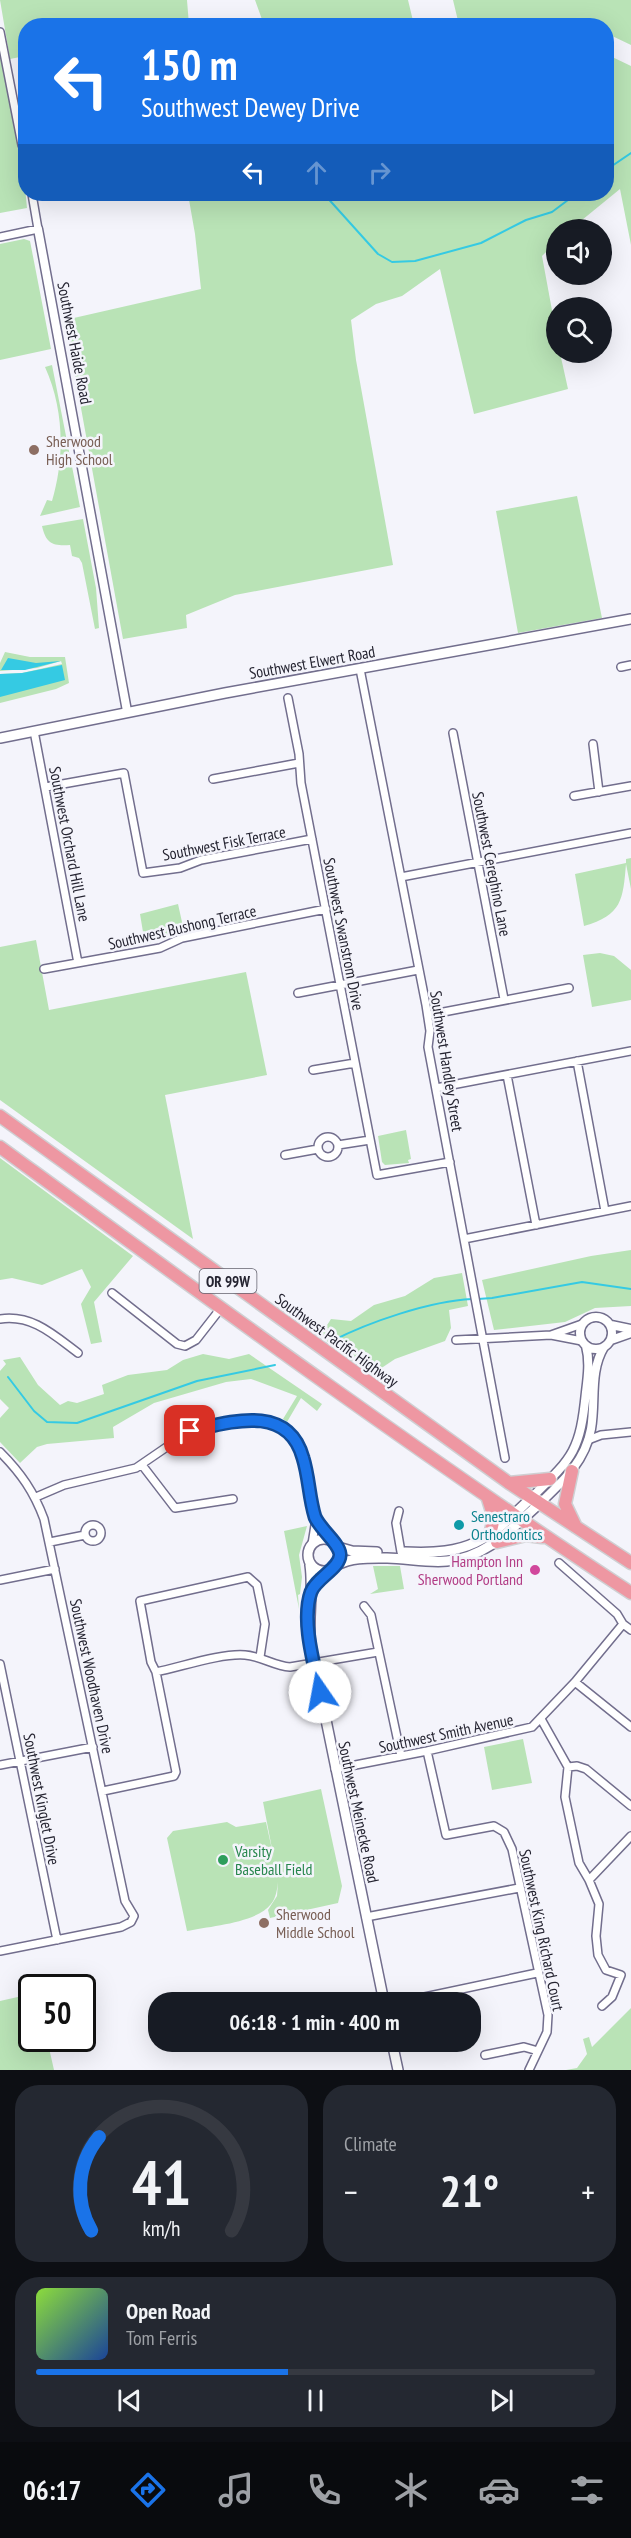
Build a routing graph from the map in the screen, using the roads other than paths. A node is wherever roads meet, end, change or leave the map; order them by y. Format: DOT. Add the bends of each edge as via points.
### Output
graph roads {
  1 [pos="0,32"];
  2 [pos="18,124"];
  3 [pos="33,201"];
  4 [pos="38,229"];
  5 [pos="0,237"];
  6 [pos="631,619"];
  7 [pos="631,665"];
  8 [pos="621,667"];
  9 [pos="360,669"];
  10 [pos="288,698"];
  11 [pos="128,711"];
  12 [pos="34,730"];
  13 [pos="453,733"];
  14 [pos="0,738"];
  15 [pos="593,744"];
  16 [pos="299,763"];
  17 [pos="213,779"];
  18 [pos="631,786"];
  19 [pos="46,787"];
  20 [pos="599,792"];
  21 [pos="574,796"];
  22 [pos="631,833"];
  23 [pos="312,839"];
  24 [pos="478,862"];
  25 [pos="401,877"];
  26 [pos="326,909"];
  27 [pos="78,963"];
  28 [pos="44,969"];
  29 [pos="418,970"];
  30 [pos="341,985"];
  31 [pos="569,988"];
  32 [pos="298,993"];
  33 [pos="504,999"];
  34 [pos="428,1014"];
  35 [pos="631,1051"];
  36 [pos="577,1061"];
  37 [pos="355,1063"];
  38 [pos="313,1070"];
  39 [pos="507,1075"];
  40 [pos="436,1088"];
  41 [pos="0,1116"];
  42 [pos="370,1140"];
  43 [pos="338,1145"];
  44 [pos="0,1147"];
  45 [pos="318,1149"];
  46 [pos="285,1155"];
  47 [pos="450,1162"];
  48 [pos="631,1206"];
  49 [pos="605,1211"];
  50 [pos="537,1225"];
  51 [pos="464,1239"];
  52 [pos="112,1293"];
  53 [pos="221,1308"];
  54 [pos="0,1319"];
  55 [pos="582,1324"];
  56 [pos="611,1325"];
  57 [pos="631,1329"];
  58 [pos="631,1333"];
  59 [pos="551,1335"];
  60 [pos="483,1338"];
  61 [pos="456,1340"];
  62 [pos="611,1340"];
  63 [pos="584,1343"];
  64 [pos="604,1347"];
  65 [pos="78,1353"];
  66 [pos="591,1425"];
  67 [pos="631,1432"];
  68 [pos="601,1435"];
  69 [pos="588,1440"];
  70 [pos="0,1452"];
  71 [pos="506,1458"];
  72 [pos="142,1465"];
  73 [pos="572,1471"];
  74 [pos="549,1479"];
  75 [pos="508,1483"];
  76 [pos="36,1497"];
  77 [pos="233,1499"];
  78 [pos="488,1499"];
  79 [pos="535,1501"];
  80 [pos="399,1511"];
  81 [pos="517,1518"];
  82 [pos="316,1519"];
  83 [pos="576,1528"];
  84 [pos="85,1535"];
  85 [pos="546,1538"];
  86 [pos="494,1539"];
  87 [pos="50,1542"];
  88 [pos="334,1543"];
  89 [pos="312,1544"];
  90 [pos="401,1552"];
  91 [pos="559,1563"];
  92 [pos="631,1563"];
  93 [pos="310,1565"];
  94 [pos="337,1565"];
  95 [pos="55,1569"];
  96 [pos="328,1571"];
  97 [pos="0,1580"];
  98 [pos="312,1590"];
  99 [pos="631,1593"];
  100 [pos="364,1606"];
  101 [pos="623,1624"];
  102 [pos="631,1630"];
  103 [pos="378,1652"];
  104 [pos="260,1657"];
  105 [pos="0,1664"];
  106 [pos="314,1664"];
  107 [pos="156,1672"];
  108 [pos="574,1682"];
  109 [pos="541,1719"];
  110 [pos="631,1726"];
  111 [pos="93,1747"];
  112 [pos="427,1751"];
  113 [pos="401,1756"];
  114 [pos="21,1761"];
  115 [pos="0,1765"];
  116 [pos="568,1767"];
  117 [pos="335,1769"];
  118 [pos="103,1791"];
  119 [pos="631,1806"];
  120 [pos="631,1836"];
  121 [pos="589,1880"];
  122 [pos="519,1888"];
  123 [pos="366,1917"];
  124 [pos="57,1940"];
  125 [pos="0,1951"];
  126 [pos="537,1973"];
  127 [pos="382,1992"];
  128 [pos="448,1992"];
  129 [pos="602,2006"];
  130 [pos="394,2052"];
  131 [pos="538,2052"];
  132 [pos="486,2055"];
  133 [pos="398,2070"];
  134 [pos="529,2070"];
  1 -- 2 [label="street"];
  3 -- 4 [label="street, Southwest Haide Road"];
  4 -- 5 [label="street"];
  4 -- 11 [label="street, Southwest Haide Road"];
  6 -- 9 [label="main road, Southwest Elwert Road"];
  7 -- 8 [label="street"];
  9 -- 11 [label="main road, Southwest Elwert Road"];
  9 -- 25 [label="street, Southwest Handley Street"];
  10 -- 16 [label="street, Southwest Swanstrom Drive"];
  11 -- 12 [label="main road, Southwest Elwert Road"];
  12 -- 14 [label="main road, Southwest Elwert Road"];
  12 -- 19 [label="street, Southwest Orchard Hill Lane"];
  13 -- 24 [label="street, Southwest Cereghino Lane"];
  15 -- 20 [label="street"];
  16 -- 17 [label="street"];
  16 -- 23 [label="street, Southwest Swanstrom Drive"];
  18 -- 20 [label="street"];
  19 -- 23 [label="street, Southwest Fisk Terrace" via="124,773 143,873"];
  19 -- 27 [label="street, Southwest Orchard Hill Lane"];
  20 -- 21 [label="street"];
  22 -- 24 [label="street"];
  23 -- 26 [label="street, Southwest Swanstrom Drive"];
  24 -- 25 [label="street"];
  24 -- 33 [label="street, Southwest Cereghino Lane"];
  25 -- 29 [label="street, Southwest Handley Street"];
  26 -- 27 [label="street, Southwest Bushong Terrace"];
  26 -- 30 [label="street, Southwest Swanstrom Drive"];
  27 -- 28 [label="street, Southwest Bushong Terrace"];
  29 -- 30 [label="street"];
  29 -- 34 [label="street, Southwest Handley Street"];
  30 -- 32 [label="street"];
  30 -- 37 [label="street, Southwest Swanstrom Drive"];
  31 -- 33 [label="street"];
  33 -- 34 [label="street"];
  34 -- 40 [label="street, Southwest Handley Street" via="428,1047"];
  35 -- 36 [label="street"];
  36 -- 39 [label="street"];
  36 -- 49 [label="street"];
  37 -- 38 [label="street"];
  37 -- 42 [label="street, Southwest Swanstrom Drive"];
  39 -- 40 [label="street"];
  39 -- 50 [label="street"];
  40 -- 47 [label="street, Southwest Handley Street"];
  41 -- 75 [label="highway, Southwest Pacific Highway / OR 99W"];
  42 -- 43 [label="street"];
  42 -- 47 [label="street, Southwest Swanstrom Drive" via="377,1175"];
  43 -- 45 [label="street" via="330,1157"];
  43 -- 45 [label="street" via="328,1137 321,1139"];
  44 -- 53 [label="highway, OR 99W"];
  45 -- 46 [label="street"];
  47 -- 51 [label="street, Southwest Handley Street"];
  48 -- 49 [label="street"];
  49 -- 50 [label="street"];
  50 -- 51 [label="street"];
  51 -- 60 [label="street, Southwest Handley Street"];
  52 -- 53 [label="street" via="184,1346 196,1340"];
  53 -- 78 [label="highway, OR 99W"];
  54 -- 65 [label="street" via="22,1318 37,1323"];
  55 -- 56 [label="street" via="599,1316"];
  55 -- 59 [label="street"];
  55 -- 63 [label="street"];
  56 -- 57 [label="street"];
  56 -- 62 [label="street"];
  58 -- 62 [label="street"];
  59 -- 60 [label="street"];
  59 -- 63 [label="street"];
  60 -- 61 [label="street"];
  60 -- 71 [label="street, Southwest Handley Street"];
  62 -- 64 [label="street"];
  63 -- 64 [label="street" via="595,1349"];
  63 -- 74 [label="street" via="589,1367 583,1425 574,1451"];
  64 -- 66 [label="street" via="596,1364"];
  66 -- 68 [label="street"];
  66 -- 69 [label="street"];
  67 -- 68 [label="street"];
  68 -- 69 [label="street"];
  69 -- 73 [label="street"];
  70 -- 76 [label="street, Southwest Woodhaven Drive"];
  72 -- 76 [label="street" via="127,1472 64,1485"];
  72 -- 77 [label="street" via="176,1508"];
  72 -- 82 [label="street" via="190,1431 249,1419 269,1422 288,1433 301,1451"];
  73 -- 79 [label="street"];
  73 -- 83 [label="highway" via="565,1504"];
  74 -- 75 [label="highway"];
  74 -- 79 [label="street"];
  75 -- 79 [label="highway, Southwest Pacific Highway / OR 99W"];
  76 -- 87 [label="street, Southwest Woodhaven Drive"];
  78 -- 81 [label="highway, OR 99W"];
  78 -- 86 [label="highway" via="494,1518"];
  79 -- 81 [label="main road"];
  79 -- 83 [label="highway, Southwest Pacific Highway / OR 99W"];
  80 -- 90 [label="street" via="396,1523"];
  81 -- 85 [label="highway, OR 99W"];
  81 -- 86 [label="main road"];
  82 -- 88 [label="street"];
  82 -- 89 [label="street"];
  83 -- 92 [label="highway, Southwest Pacific Highway / OR 99W"];
  84 -- 87 [label="street"];
  85 -- 86 [label="highway" via="526,1535"];
  85 -- 99 [label="highway, OR 99W"];
  86 -- 90 [label="main road" via="453,1551"];
  86 -- 94 [label="main road" via="478,1553 446,1561 356,1558"];
  87 -- 95 [label="street, Southwest Woodhaven Drive"];
  88 -- 89 [label="main road" via="320,1539"];
  88 -- 90 [label="main road" via="352,1551"];
  88 -- 94 [label="main road" via="340,1556"];
  89 -- 93 [label="main road" via="308,1554"];
  91 -- 101 [label="street" via="617,1614"];
  93 -- 96 [label="main road" via="318,1571"];
  93 -- 98 [label="main road, Southwest Meinecke Road"];
  94 -- 96 [label="main road"];
  95 -- 97 [label="street"];
  95 -- 111 [label="street, Southwest Woodhaven Drive"];
  96 -- 98 [label="main road"];
  98 -- 106 [label="main road, Southwest Meinecke Road" via="309,1629"];
  100 -- 103 [label="street" via="371,1615"];
  101 -- 102 [label="street"];
  101 -- 108 [label="street, Southwest Smith Avenue"];
  103 -- 106 [label="street"];
  103 -- 113 [label="street"];
  104 -- 106 [label="street" via="284,1667"];
  104 -- 107 [label="street" via="236,1655"];
  104 -- 107 [label="street" via="266,1624 257,1585 249,1577 140,1601"];
  105 -- 114 [label="street, Southwest Kinglet Drive"];
  106 -- 117 [label="main road, Southwest Meinecke Road"];
  107 -- 118 [label="street" via="176,1774"];
  108 -- 109 [label="street, Southwest Smith Avenue"];
  108 -- 110 [label="street"];
  109 -- 112 [label="street, Southwest Smith Avenue" via="527,1729"];
  109 -- 116 [label="street"];
  111 -- 114 [label="street"];
  111 -- 118 [label="street, Southwest Woodhaven Drive"];
  112 -- 113 [label="street, Southwest Smith Avenue"];
  112 -- 122 [label="street, Southwest King Richard Court" via="446,1835 488,1826 500,1828 509,1839"];
  113 -- 117 [label="street, Southwest Smith Avenue"];
  114 -- 115 [label="street"];
  114 -- 124 [label="street, Southwest Kinglet Drive"];
  116 -- 119 [label="street" via="586,1770"];
  116 -- 121 [label="street" via="566,1804 579,1863"];
  117 -- 123 [label="main road, Southwest Meinecke Road"];
  118 -- 124 [label="street, Southwest Woodhaven Drive" via="125,1901 135,1916 131,1923 121,1927"];
  120 -- 121 [label="street"];
  121 -- 129 [label="street" via="599,1904 598,1955 606,1970 621,1975 612,1997"];
  122 -- 123 [label="street"];
  122 -- 126 [label="street, Southwest King Richard Court"];
  123 -- 127 [label="main road, Southwest Meinecke Road"];
  124 -- 125 [label="street"];
  126 -- 128 [label="street"];
  126 -- 131 [label="street, Southwest King Richard Court" via="548,2024"];
  130 -- 133 [label="main road"];
  131 -- 132 [label="street" via="524,2047"];
  131 -- 134 [label="street, Southwest King Richard Court"];
}
